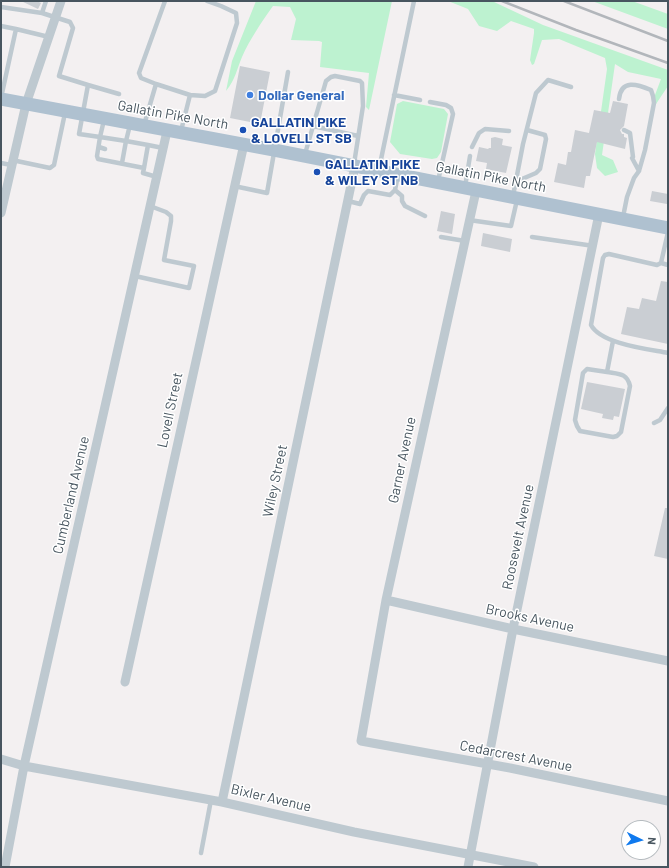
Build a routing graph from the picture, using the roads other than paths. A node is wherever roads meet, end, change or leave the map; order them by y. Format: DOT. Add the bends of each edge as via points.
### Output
graph roads {
  1 [pos="46,1"];
  2 [pos="61,1"];
  3 [pos="165,1"];
  4 [pos="207,1"];
  5 [pos="414,1"];
  6 [pos="1,7"];
  7 [pos="42,13"];
  8 [pos="55,18"];
  9 [pos="1,26"];
  10 [pos="16,29"];
  11 [pos="49,37"];
  12 [pos="288,72"];
  13 [pos="156,84"];
  14 [pos="88,85"];
  15 [pos="571,87"];
  16 [pos="119,94"];
  17 [pos="190,94"];
  18 [pos="394,95"];
  19 [pos="1,98"];
  20 [pos="619,99"];
  21 [pos="420,100"];
  22 [pos="430,102"];
  23 [pos="26,104"];
  24 [pos="66,111"];
  25 [pos="82,114"];
  26 [pos="104,118"];
  27 [pos="130,124"];
  28 [pos="143,126"];
  29 [pos="313,126"];
  30 [pos="527,130"];
  31 [pos="624,130"];
  32 [pos="167,131"];
  33 [pos="509,131"];
  34 [pos="180,133"];
  35 [pos="358,136"];
  36 [pos="100,137"];
  37 [pos="126,141"];
  38 [pos="244,144"];
  39 [pos="148,145"];
  40 [pos="99,147"];
  41 [pos="472,147"];
  42 [pos="163,148"];
  43 [pos="105,149"];
  44 [pos="274,150"];
  45 [pos="117,151"];
  46 [pos="123,152"];
  47 [pos="304,156"];
  48 [pos="470,156"];
  49 [pos="1,162"];
  50 [pos="12,162"];
  51 [pos="122,163"];
  52 [pos="354,166"];
  53 [pos="144,168"];
  54 [pos="378,170"];
  55 [pos="639,171"];
  56 [pos="399,175"];
  57 [pos="157,177"];
  58 [pos="515,182"];
  59 [pos="438,183"];
  60 [pos="234,186"];
  61 [pos="395,190"];
  62 [pos="470,190"];
  63 [pos="515,198"];
  64 [pos="348,201"];
  65 [pos="150,206"];
  66 [pos="1,212"];
  67 [pos="599,214"];
  68 [pos="426,216"];
  69 [pos="622,219"];
  70 [pos="469,220"];
  71 [pos="668,228"];
  72 [pos="668,232"];
  73 [pos="441,237"];
  74 [pos="532,237"];
  75 [pos="465,241"];
  76 [pos="594,246"];
  77 [pos="661,263"];
  78 [pos="668,264"];
  79 [pos="135,276"];
  80 [pos="613,341"];
  81 [pos="668,353"];
  82 [pos="607,372"];
  83 [pos="668,408"];
  84 [pos="654,423"];
  85 [pos="386,600"];
  86 [pos="514,629"];
  87 [pos="668,661"];
  88 [pos="125,682"];
  89 [pos="362,737"];
  90 [pos="1,759"];
  91 [pos="487,764"];
  92 [pos="24,766"];
  93 [pos="211,800"];
  94 [pos="668,801"];
  95 [pos="222,802"];
  96 [pos="202,853"];
  97 [pos="470,854"];
  98 [pos="5,867"];
  99 [pos="468,867"];
  100 [pos="534,867"];
  1 -- 7 [label="lane"];
  2 -- 8 [label="street"];
  3 -- 13 [label="lane" via="139,73 141,78"];
  4 -- 17 [label="lane" via="236,14 237,24 215,91 205,96"];
  5 -- 18 [label="lane"];
  6 -- 7 [label="lane"];
  7 -- 8 [label="lane"];
  8 -- 11 [label="street"];
  8 -- 14 [label="lane" via="70,22 73,28 59,76"];
  9 -- 10 [label="lane"];
  10 -- 11 [label="lane"];
  10 -- 19 [label="lane"];
  11 -- 23 [label="street"];
  12 -- 44 [label="lane"];
  13 -- 17 [label="lane"];
  13 -- 28 [label="lane"];
  14 -- 16 [label="lane"];
  14 -- 25 [label="lane"];
  15 -- 30 [label="lane" via="548,80 536,94"];
  17 -- 34 [label="lane"];
  18 -- 21 [label="lane"];
  18 -- 54 [label="lane"];
  19 -- 23 [label="main road, Gallatin Pike North"];
  20 -- 55 [label="lane" via="620,92 626,86 634,84 651,90 653,96 653,108"];
  22 -- 59 [label="lane" via="446,105 451,108 453,114"];
  23 -- 24 [label="main road, Gallatin Pike North"];
  23 -- 50 [label="street"];
  24 -- 25 [label="main road, Gallatin Pike North"];
  24 -- 50 [label="lane" via="54,165 50,168"];
  25 -- 26 [label="main road, Gallatin Pike North"];
  25 -- 36 [label="lane" via="79,134"];
  26 -- 27 [label="main road, Gallatin Pike North"];
  26 -- 36 [label="lane"];
  27 -- 28 [label="main road, Gallatin Pike North"];
  27 -- 37 [label="lane"];
  28 -- 32 [label="main road, Gallatin Pike North"];
  29 -- 35 [label="lane"];
  29 -- 35 [label="lane" via="326,81 335,76 360,81 363,106"];
  29 -- 47 [label="lane"];
  30 -- 58 [label="lane"];
  30 -- 58 [label="lane" via="545,136 546,139 540,169"];
  31 -- 55 [label="lane" via="630,133 632,158"];
  32 -- 34 [label="main road, Gallatin Pike North"];
  32 -- 42 [label="street, Cumberland Avenue"];
  33 -- 41 [label="lane" via="485,128 475,139"];
  34 -- 38 [label="main road, Gallatin Pike North"];
  35 -- 52 [label="lane"];
  36 -- 37 [label="lane"];
  36 -- 40 [label="lane"];
  37 -- 39 [label="lane"];
  37 -- 46 [label="lane"];
  38 -- 44 [label="main road, Gallatin Pike North"];
  38 -- 60 [label="street, Lovell Street"];
  39 -- 42 [label="lane"];
  39 -- 53 [label="lane"];
  40 -- 43 [label="lane"];
  40 -- 51 [label="lane" via="98,159"];
  42 -- 57 [label="street, Cumberland Avenue"];
  44 -- 47 [label="main road, Gallatin Pike North"];
  44 -- 60 [label="lane" via="267,193"];
  45 -- 46 [label="lane"];
  46 -- 51 [label="lane"];
  47 -- 52 [label="main road, Gallatin Pike North"];
  48 -- 62 [label="lane"];
  49 -- 50 [label="lane"];
  50 -- 66 [label="street"];
  51 -- 53 [label="lane"];
  52 -- 54 [label="main road, Gallatin Pike North"];
  52 -- 64 [label="street, Wiley Street"];
  53 -- 57 [label="lane" via="143,173"];
  54 -- 56 [label="main road, Gallatin Pike North"];
  55 -- 69 [label="lane" via="627,197"];
  56 -- 59 [label="main road, Gallatin Pike North"];
  56 -- 61 [label="lane"];
  57 -- 65 [label="street, Cumberland Avenue"];
  58 -- 63 [label="lane"];
  59 -- 62 [label="main road, Gallatin Pike North"];
  60 -- 88 [label="street, Lovell Street"];
  61 -- 64 [label="lane" via="390,195 368,191 360,204"];
  61 -- 68 [label="lane" via="402,196 405,206"];
  62 -- 63 [label="main road, Gallatin Pike North"];
  62 -- 70 [label="street, Garner Avenue"];
  63 -- 67 [label="main road, Gallatin Pike North"];
  63 -- 70 [label="lane" via="511,226"];
  64 -- 95 [label="street, Wiley Street"];
  65 -- 79 [label="street, Cumberland Avenue"];
  65 -- 79 [label="lane" via="171,216 164,260 194,266 189,288"];
  67 -- 69 [label="main road, Gallatin Pike North"];
  67 -- 76 [label="street, Roosevelt Avenue"];
  69 -- 71 [label="main road, Gallatin Pike North"];
  70 -- 75 [label="street, Garner Avenue"];
  72 -- 77 [label="lane"];
  73 -- 75 [label="lane"];
  74 -- 76 [label="lane"];
  75 -- 85 [label="street, Garner Avenue"];
  76 -- 86 [label="street, Roosevelt Avenue"];
  77 -- 78 [label="lane"];
  77 -- 80 [label="lane" via="657,265 605,255 591,325 598,334"];
  79 -- 92 [label="street, Cumberland Avenue"];
  80 -- 81 [label="lane"];
  80 -- 82 [label="lane"];
  82 -- 82 [label="lane" via="584,371 576,420 580,431 613,437 621,432 630,386 623,375"];
  83 -- 84 [label="lane" via="660,420"];
  85 -- 86 [label="street, Brooks Avenue"];
  85 -- 89 [label="street, Garner Avenue"];
  86 -- 87 [label="street, Brooks Avenue"];
  86 -- 91 [label="street, Roosevelt Avenue"];
  89 -- 91 [label="street, Cedarcrest Avenue" via="361,741"];
  90 -- 92 [label="street, Bixler Avenue"];
  91 -- 94 [label="street, Cedarcrest Avenue"];
  91 -- 97 [label="street, Roosevelt Avenue"];
  92 -- 93 [label="street, Bixler Avenue"];
  92 -- 98 [label="street, Cumberland Avenue"];
  93 -- 95 [label="street, Bixler Avenue"];
  93 -- 96 [label="lane"];
  95 -- 97 [label="street, Bixler Avenue" via="354,832"];
  97 -- 99 [label="street, Roosevelt Avenue"];
  97 -- 100 [label="street, Bixler Avenue"];
}
